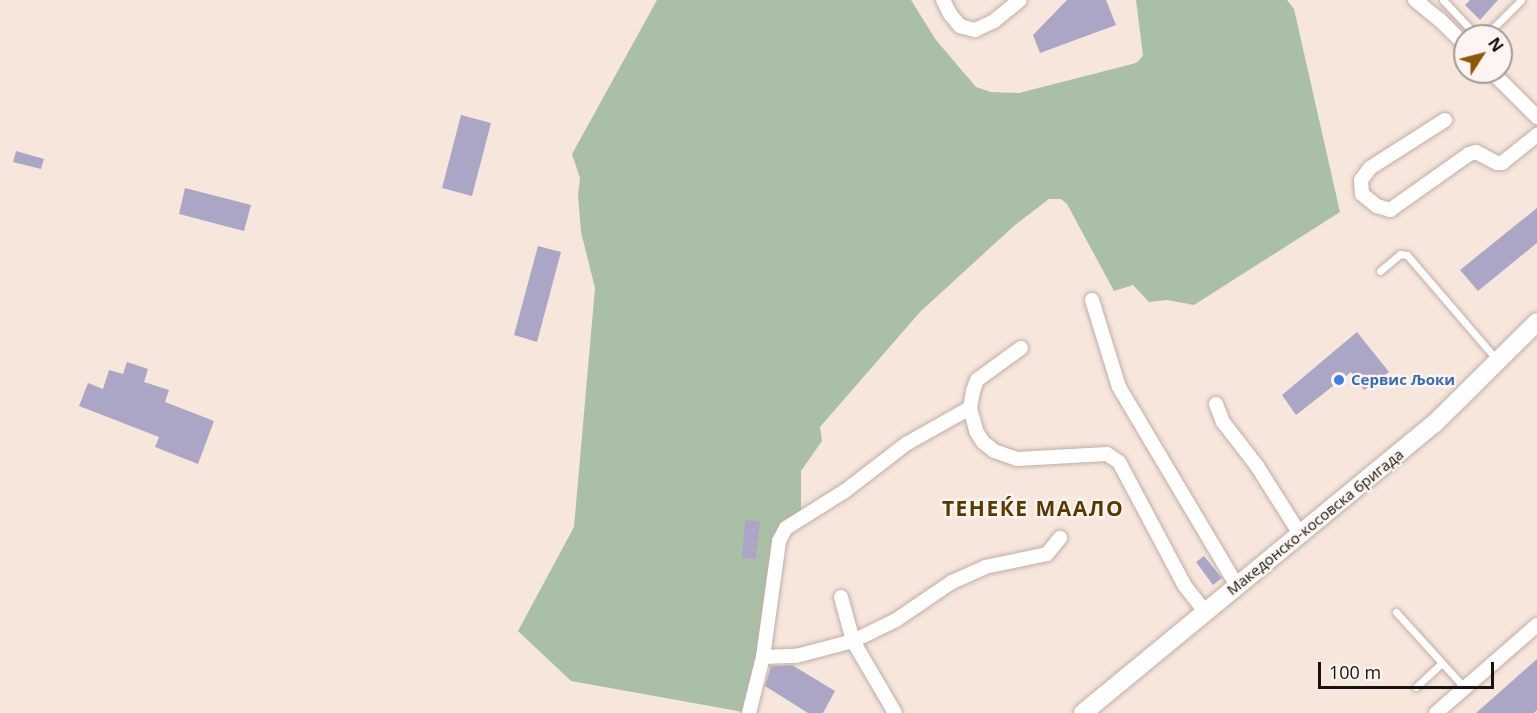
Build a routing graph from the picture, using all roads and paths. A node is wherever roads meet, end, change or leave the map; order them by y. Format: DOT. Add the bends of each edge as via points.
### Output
graph roads {
  1 [pos="943,0"];
  2 [pos="1020,0"];
  3 [pos="1415,0"];
  4 [pos="1443,0"];
  5 [pos="1521,0"];
  6 [pos="1466,24"];
  7 [pos="1497,24"];
  8 [pos="1453,33"];
  9 [pos="1504,84"];
  10 [pos="1537,117"];
  11 [pos="1445,120"];
  12 [pos="1537,135"];
  13 [pos="1380,271"];
  14 [pos="1092,300"];
  15 [pos="1537,322"];
  16 [pos="1021,348"];
  17 [pos="1497,361"];
  18 [pos="1216,404"];
  19 [pos="970,408"];
  20 [pos="1300,534"];
  21 [pos="1060,538"];
  22 [pos="1237,586"];
  23 [pos="842,597"];
  24 [pos="1204,612"];
  25 [pos="1396,612"];
  26 [pos="1537,626"];
  27 [pos="853,641"];
  28 [pos="763,657"];
  29 [pos="1442,663"];
  30 [pos="1416,687"];
  31 [pos="1465,688"];
  32 [pos="748,713"];
  33 [pos="895,713"];
  34 [pos="1083,713"];
  35 [pos="1436,713"];
  1 -- 2 [label="street" via="960,26 975,30 994,21"];
  3 -- 8 [label="street"];
  4 -- 6 [label="lane"];
  5 -- 7 [label="lane"];
  9 -- 10 [label="street"];
  11 -- 12 [label="street" via="1370,168 1361,180 1362,194 1390,210 1469,154 1476,152 1502,163"];
  13 -- 17 [label="lane" via="1400,254 1407,255"];
  14 -- 22 [label="street" via="1119,387"];
  15 -- 17 [label="street, Македонско-косовска бригада"];
  16 -- 19 [label="street" via="977,380"];
  17 -- 20 [label="street, Македонско-косовска бригада" via="1434,424"];
  18 -- 20 [label="street" via="1223,422 1257,466"];
  19 -- 24 [label="street" via="976,431 994,451 1017,459 1107,454 1119,462 1185,586"];
  19 -- 28 [label="street" via="906,444 845,491 786,528 776,556"];
  20 -- 22 [label="street, Македонско-косовска бригада"];
  21 -- 27 [label="street" via="1047,554 984,567 952,582 896,620"];
  22 -- 24 [label="street, Македонско-косовска бригада"];
  23 -- 27 [label="street"];
  24 -- 34 [label="street, Македонско-косовска бригада"];
  25 -- 29 [label="lane"];
  26 -- 31 [label="street"];
  27 -- 28 [label="street" via="796,656"];
  27 -- 33 [label="street"];
  28 -- 32 [label="street"];
  29 -- 30 [label="lane"];
  29 -- 31 [label="lane"];
  31 -- 35 [label="street"];
}
